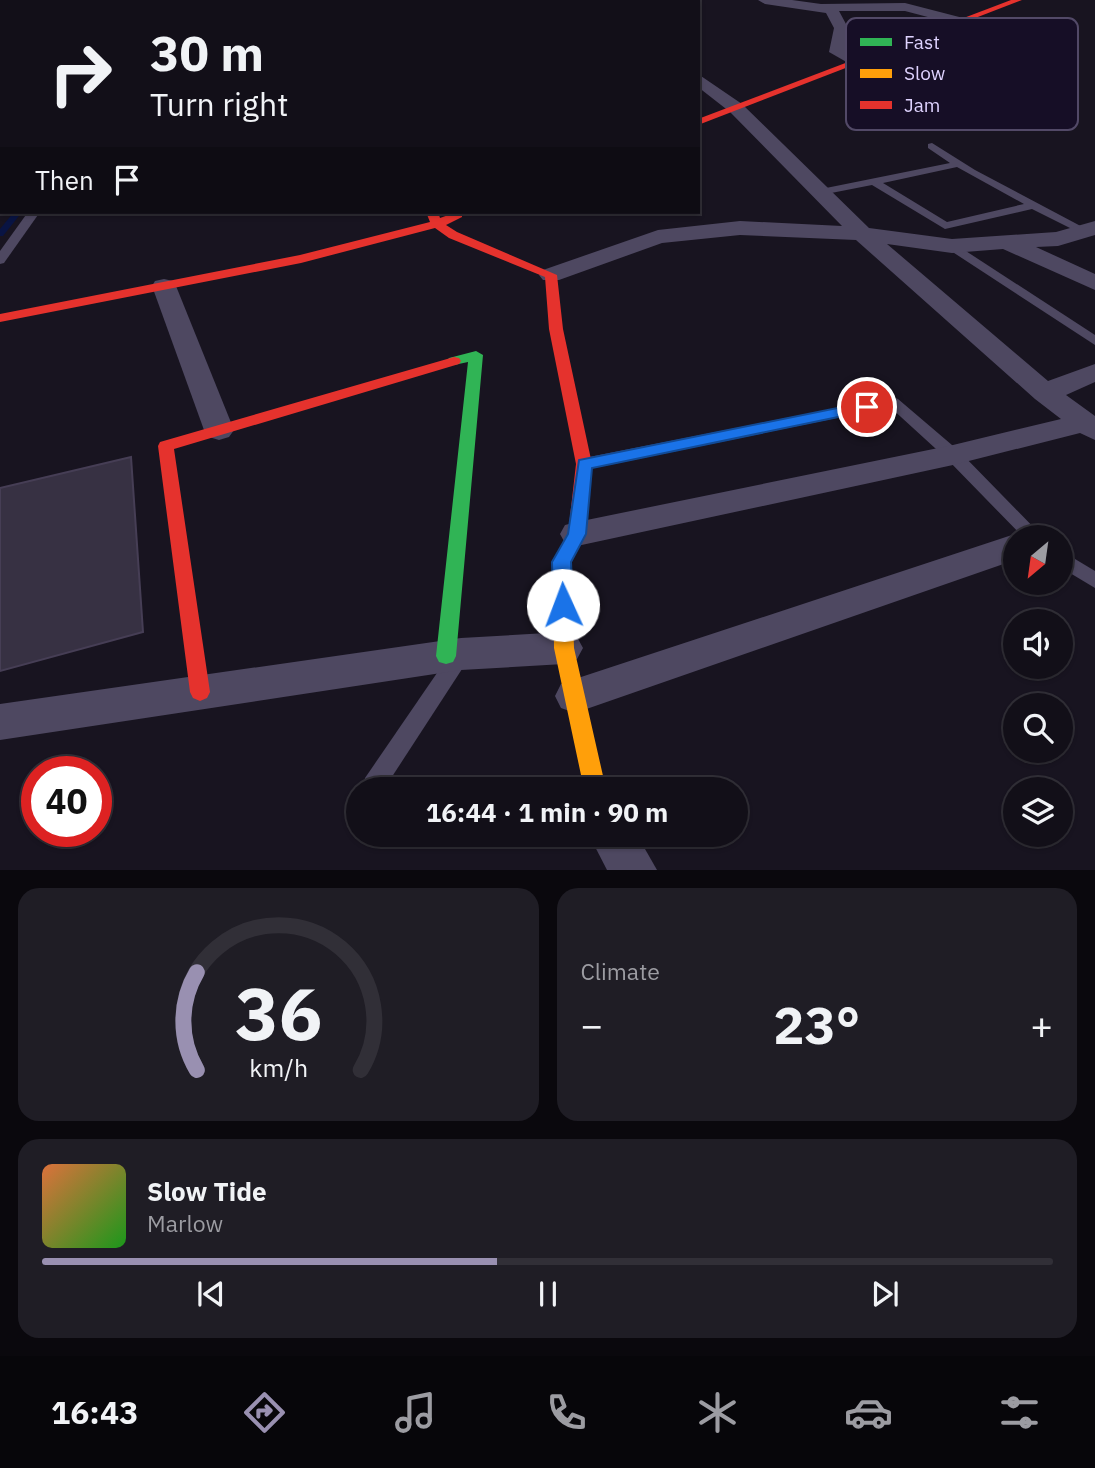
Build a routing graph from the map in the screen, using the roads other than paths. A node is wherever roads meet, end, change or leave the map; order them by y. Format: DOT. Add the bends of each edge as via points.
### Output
graph roads {
  1 [pos="765,0"];
  2 [pos="1018,0"];
  3 [pos="825,7"];
  4 [pos="947,18"];
  5 [pos="972,18"];
  6 [pos="841,28"];
  7 [pos="846,28"];
  8 [pos="846,57"];
  9 [pos="846,67"];
  10 [pos="700,81"];
  11 [pos="736,108"];
  12 [pos="700,121"];
  13 [pos="932,146"];
  14 [pos="958,164"];
  15 [pos="873,181"];
  16 [pos="821,192"];
  17 [pos="1033,205"];
  18 [pos="33,214"];
  19 [pos="457,214"];
  20 [pos="434,218"];
  21 [pos="1090,229"];
  22 [pos="862,234"];
  23 [pos="1007,242"];
  24 [pos="952,246"];
  25 [pos="0,260"];
  26 [pos="551,275"];
  27 [pos="1095,283"];
  28 [pos="164,286"];
  29 [pos="0,318"];
  30 [pos="1095,341"];
  31 [pos="1095,372"];
  32 [pos="1045,393"];
  33 [pos="1090,427"];
  34 [pos="219,430"];
  35 [pos="953,455"];
  36 [pos="584,464"];
  37 [pos="1022,525"];
  38 [pos="577,534"];
  39 [pos="1003,551"];
  40 [pos="1073,566"];
  41 [pos="1095,581"];
  42 [pos="564,648"];
  43 [pos="454,655"];
  44 [pos="201,692"];
  45 [pos="575,696"];
  46 [pos="0,722"];
  47 [pos="379,777"];
  48 [pos="592,777"];
  49 [pos="619,847"];
  50 [pos="634,870"];
  1 -- 3 [label="street"];
  2 -- 5 [label="street"];
  3 -- 4 [label="street" via="905,7"];
  3 -- 6 [label="street"];
  6 -- 7 [label="street"];
  6 -- 8 [label="street" via="837,52"];
  9 -- 11 [label="street"];
  10 -- 11 [label="street"];
  11 -- 12 [label="street"];
  11 -- 16 [label="street"];
  13 -- 14 [label="lane"];
  14 -- 15 [label="lane"];
  14 -- 17 [label="lane"];
  15 -- 16 [label="lane"];
  15 -- 17 [label="lane" via="945,226"];
  16 -- 22 [label="street"];
  17 -- 21 [label="lane"];
  18 -- 25 [label="lane"];
  19 -- 20 [label="street"];
  20 -- 26 [label="street" via="453,235"];
  20 -- 28 [label="street" via="300,259"];
  21 -- 23 [label="street" via="1058,239"];
  22 -- 24 [label="street"];
  22 -- 26 [label="street" via="740,228 658,237"];
  22 -- 32 [label="street"];
  23 -- 24 [label="street"];
  23 -- 27 [label="street"];
  24 -- 30 [label="lane"];
  26 -- 36 [label="street" via="556,329"];
  28 -- 29 [label="street"];
  28 -- 34 [label="street"];
  31 -- 32 [label="street"];
  32 -- 33 [label="street"];
  33 -- 35 [label="street"];
  34 -- 43 [label="street" via="475,355"];
  34 -- 44 [label="street" via="166,446"];
  35 -- 36 [label="lane" via="892,402"];
  35 -- 37 [label="lane"];
  35 -- 38 [label="street"];
  36 -- 38 [label="street"];
  38 -- 42 [label="street" via="562,562"];
  39 -- 45 [label="street"];
  40 -- 41 [label="lane"];
  42 -- 43 [label="street"];
  42 -- 45 [label="street"];
  43 -- 44 [label="street"];
  43 -- 47 [label="lane"];
  44 -- 46 [label="street"];
  45 -- 48 [label="street"];
  49 -- 50 [label="street"];
}
